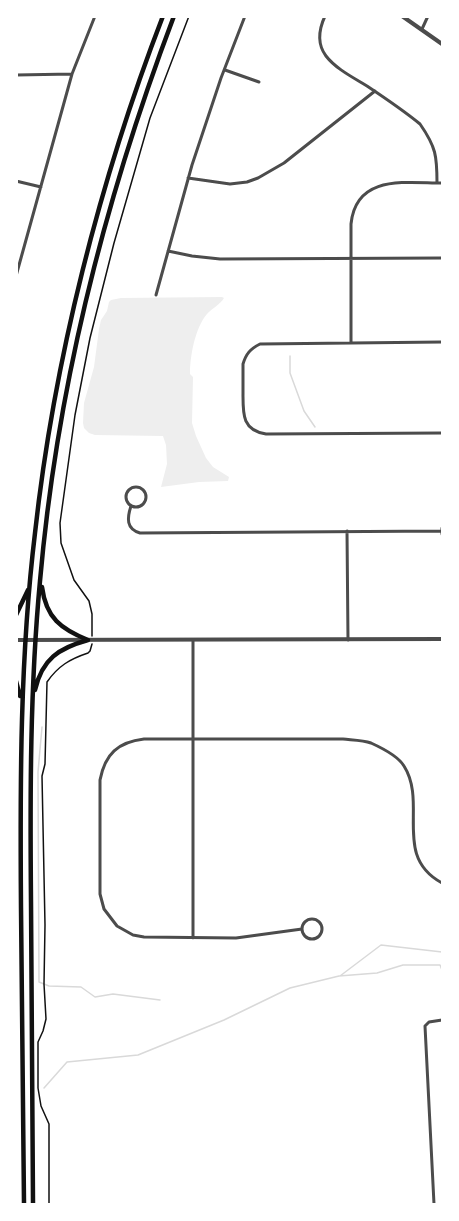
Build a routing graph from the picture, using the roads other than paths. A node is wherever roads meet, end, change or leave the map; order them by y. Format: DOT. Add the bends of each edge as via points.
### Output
graph roads {
  1 [pos="95,16"];
  2 [pos="163,16"];
  3 [pos="174,16"];
  4 [pos="245,16"];
  5 [pos="325,16"];
  6 [pos="402,16"];
  7 [pos="428,16"];
  8 [pos="422,29"];
  9 [pos="442,44"];
  10 [pos="225,70"];
  11 [pos="72,74"];
  12 [pos="16,75"];
  13 [pos="259,82"];
  14 [pos="375,92"];
  15 [pos="188,178"];
  16 [pos="16,181"];
  17 [pos="437,183"];
  18 [pos="442,183"];
  19 [pos="41,187"];
  20 [pos="168,251"];
  21 [pos="442,258"];
  22 [pos="19,259"];
  23 [pos="351,259"];
  24 [pos="16,276"];
  25 [pos="156,295"];
  26 [pos="351,342"];
  27 [pos="442,342"];
  28 [pos="442,433"];
  29 [pos="131,506"];
  30 [pos="347,531"];
  31 [pos="442,531"];
  32 [pos="40,577"];
  33 [pos="30,585"];
  34 [pos="16,615"];
  35 [pos="442,639"];
  36 [pos="16,640"];
  37 [pos="26,640"];
  38 [pos="35,640"];
  39 [pos="88,640"];
  40 [pos="193,640"];
  41 [pos="348,640"];
  42 [pos="16,681"];
  43 [pos="22,704"];
  44 [pos="32,707"];
  45 [pos="193,738"];
  46 [pos="442,883"];
  47 [pos="302,929"];
  48 [pos="193,938"];
  49 [pos="442,1020"];
  50 [pos="24,1204"];
  51 [pos="33,1204"];
  52 [pos="434,1204"];
  1 -- 11 [label="street"];
  2 -- 33 [label="main road" via="116,153 74,309 46,448"];
  3 -- 32 [label="main road" via="124,158 81,319 66,389"];
  4 -- 10 [label="street"];
  5 -- 14 [label="street" via="320,37 326,57"];
  6 -- 8 [label="street"];
  7 -- 8 [label="street"];
  8 -- 9 [label="street"];
  10 -- 13 [label="street"];
  10 -- 15 [label="street"];
  11 -- 12 [label="street"];
  11 -- 19 [label="street"];
  14 -- 15 [label="street" via="284,163 258,178 220,184"];
  14 -- 17 [label="street" via="420,124 429,136 437,157"];
  15 -- 20 [label="street"];
  16 -- 19 [label="street"];
  17 -- 18 [label="street"];
  17 -- 23 [label="street" via="389,183 371,189 352,217"];
  19 -- 22 [label="street"];
  20 -- 23 [label="street" via="220,260"];
  20 -- 25 [label="street"];
  21 -- 23 [label="street"];
  22 -- 24 [label="street"];
  23 -- 26 [label="street"];
  26 -- 27 [label="street"];
  26 -- 28 [label="street" via="264,343 250,350 243,364 246,423 254,431 266,434"];
  29 -- 29 [label="street" via="140,507 145,502 146,495 140,488 127,493 126,500"];
  29 -- 30 [label="street" via="128,522 140,533"];
  30 -- 31 [label="street"];
  30 -- 41 [label="street"];
  32 -- 38 [label="main road"];
  32 -- 39 [label="main road" via="52,617 66,630"];
  33 -- 34 [label="main road"];
  33 -- 37 [label="main road"];
  35 -- 41 [label="street"];
  36 -- 37 [label="street"];
  37 -- 38 [label="street"];
  37 -- 43 [label="main road"];
  38 -- 39 [label="street"];
  38 -- 44 [label="main road"];
  39 -- 40 [label="street"];
  39 -- 44 [label="main road" via="49,659 37,679"];
  40 -- 41 [label="street"];
  40 -- 45 [label="street"];
  42 -- 43 [label="main road"];
  43 -- 50 [label="main road"];
  44 -- 51 [label="main road"];
  45 -- 46 [label="street" via="343,739 369,742 390,754 404,765 411,780 417,854"];
  45 -- 48 [label="street"];
  45 -- 48 [label="street" via="135,740 118,747 107,758 100,780 100,868 102,902 117,926 144,937"];
  47 -- 47 [label="street" via="310,938 318,937 321,926 310,919"];
  47 -- 48 [label="street" via="236,938"];
  49 -- 52 [label="street" via="425,1026"];
}
